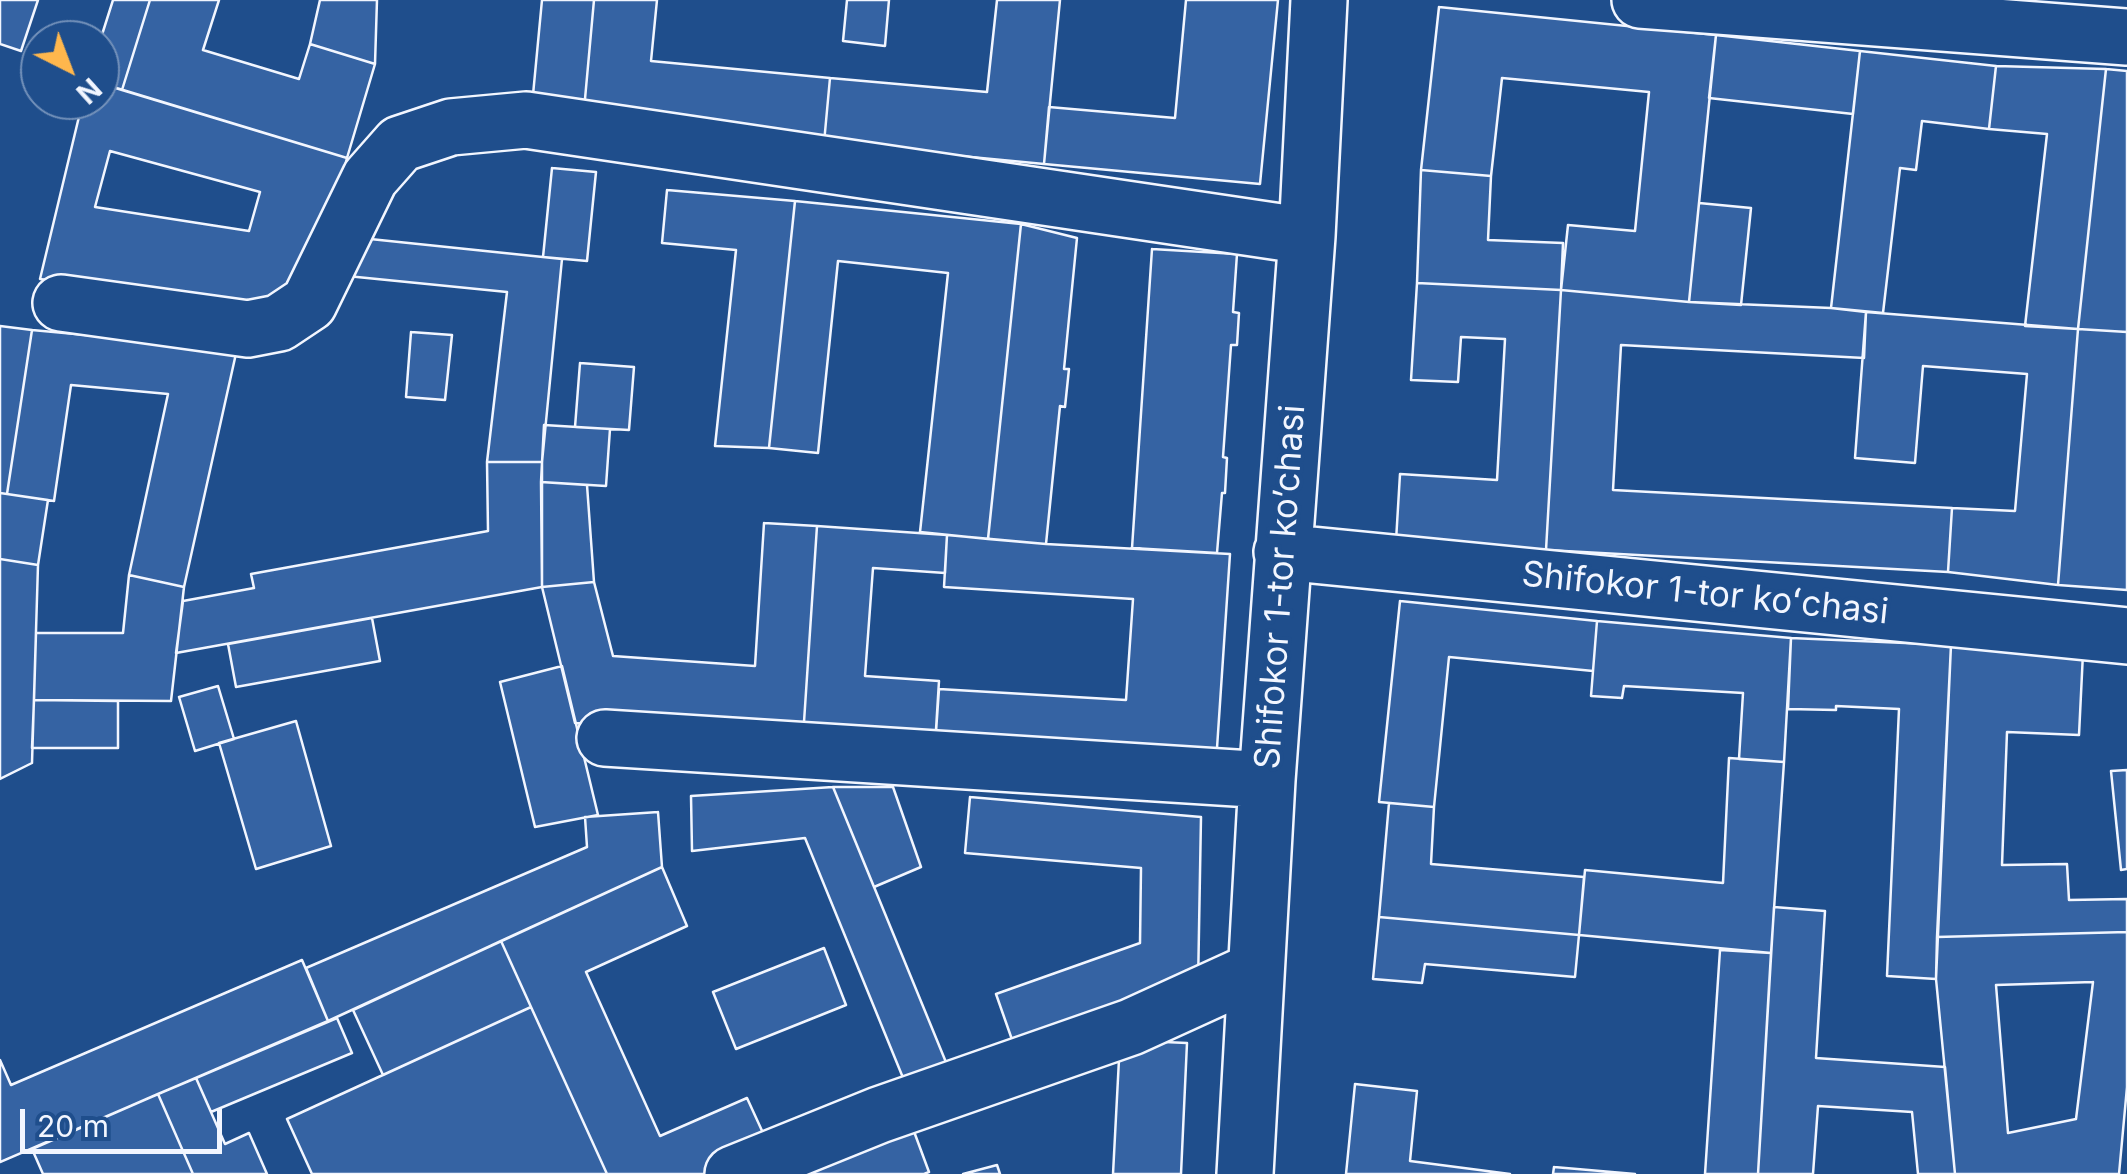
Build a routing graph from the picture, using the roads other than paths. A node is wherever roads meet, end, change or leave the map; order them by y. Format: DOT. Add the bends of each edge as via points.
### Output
graph roads {
  1 [pos="1319,0"];
  2 [pos="1640,0"];
  3 [pos="2127,37"];
  4 [pos="1307,236"];
  5 [pos="61,304"];
  6 [pos="1282,552"];
  7 [pos="2127,636"];
  8 [pos="605,738"];
  9 [pos="1267,780"];
  10 [pos="1256,970"];
  11 [pos="733,1174"];
  12 [pos="1246,1174"];
  1 -- 4 [label="street, Shifokor 1-tor koʼchasi"];
  2 -- 3 [label="street"];
  4 -- 5 [label="street" via="526,120 451,127 400,144 370,178 309,302 280,323 248,329"];
  4 -- 6 [label="street, Shifokor 1-tor koʼchasi"];
  6 -- 7 [label="street, Shifokor 1-tor koʻchasi"];
  6 -- 9 [label="street, Shifokor 1-tor koʼchasi"];
  8 -- 9 [label="street"];
  9 -- 10 [label="street, Shifokor 1-tor koʼchasi"];
  10 -- 11 [label="street" via="1131,1027"];
  10 -- 12 [label="street, Shifokor 1-tor koʼchasi"];
}
